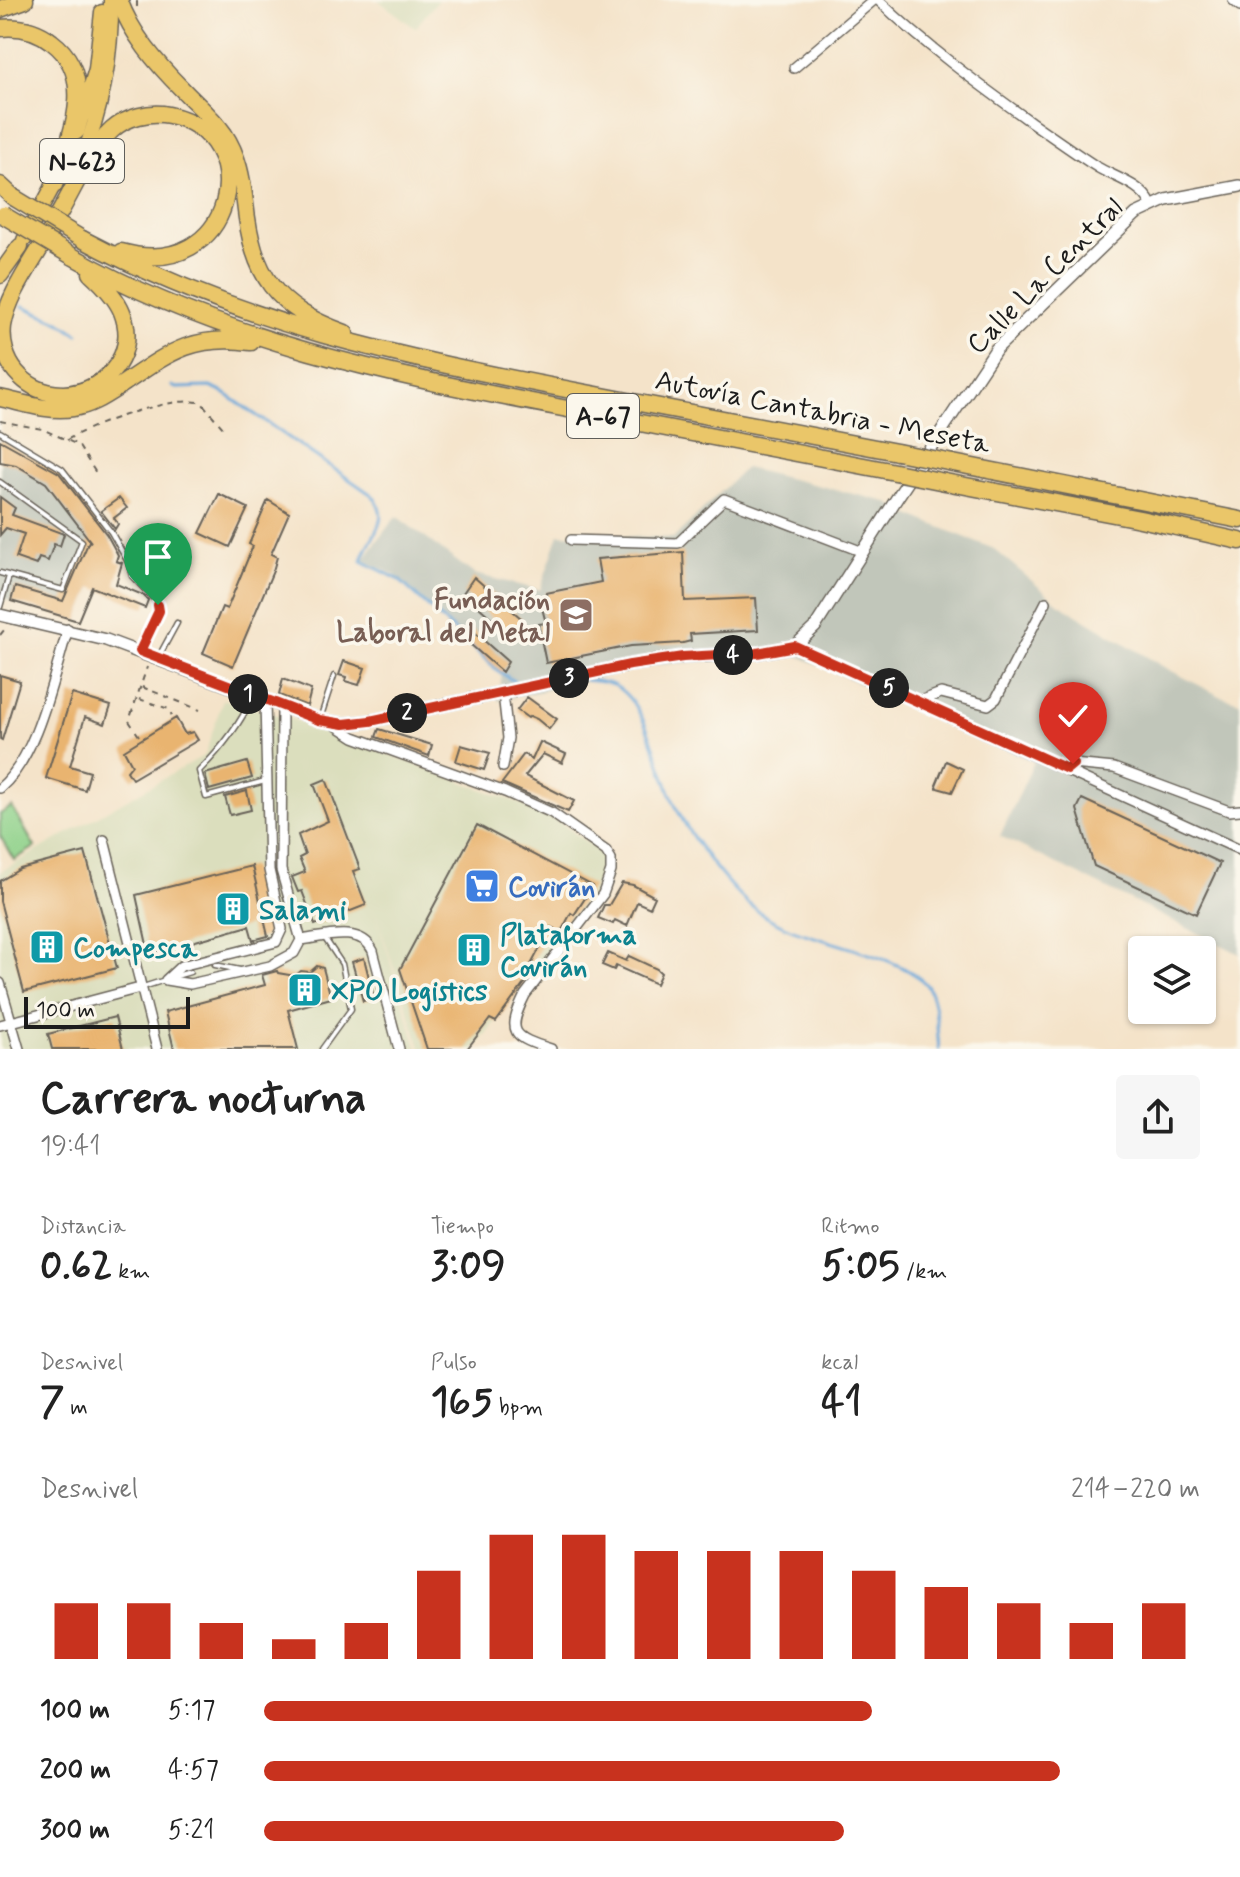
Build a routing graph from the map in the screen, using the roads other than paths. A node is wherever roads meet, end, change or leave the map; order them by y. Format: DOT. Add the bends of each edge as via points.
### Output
graph roads {
  1 [pos="25,0"];
  2 [pos="103,0"];
  3 [pos="111,0"];
  4 [pos="119,0"];
  5 [pos="876,0"];
  6 [pos="1233,0"];
  7 [pos="1240,6"];
  8 [pos="0,9"];
  9 [pos="0,28"];
  10 [pos="794,68"];
  11 [pos="54,185"];
  12 [pos="1240,186"];
  13 [pos="4,190"];
  14 [pos="1151,204"];
  15 [pos="1,214"];
  16 [pos="53,226"];
  17 [pos="82,239"];
  18 [pos="20,247"];
  19 [pos="72,256"];
  20 [pos="0,276"];
  21 [pos="0,304"];
  22 [pos="321,356"];
  23 [pos="406,357"];
  24 [pos="0,398"];
  25 [pos="0,432"];
  26 [pos="0,482"];
  27 [pos="1240,520"];
  28 [pos="571,540"];
  29 [pos="1240,543"];
  30 [pos="863,552"];
  31 [pos="0,573"];
  32 [pos="9,576"];
  33 [pos="1046,602"];
  34 [pos="0,607"];
  35 [pos="0,615"];
  36 [pos="177,623"];
  37 [pos="68,629"];
  38 [pos="795,646"];
  39 [pos="150,655"];
  40 [pos="334,676"];
  41 [pos="503,693"];
  42 [pos="252,696"];
  43 [pos="265,701"];
  44 [pos="920,701"];
  45 [pos="282,707"];
  46 [pos="319,720"];
  47 [pos="332,723"];
  48 [pos="503,767"];
  49 [pos="1067,769"];
  50 [pos="268,781"];
  51 [pos="0,788"];
  52 [pos="1240,810"];
  53 [pos="104,840"];
  54 [pos="1240,850"];
  55 [pos="324,937"];
  56 [pos="301,940"];
  57 [pos="239,951"];
  58 [pos="244,971"];
  59 [pos="190,972"];
  60 [pos="166,980"];
  61 [pos="0,983"];
  62 [pos="140,988"];
  63 [pos="11,1022"];
  64 [pos="0,1025"];
  65 [pos="19,1049"];
  66 [pos="157,1049"];
  67 [pos="322,1049"];
  68 [pos="399,1049"];
  69 [pos="551,1049"];
  1 -- 8 [label="highway"];
  2 -- 11 [label="highway, N-623" via="89,99"];
  3 -- 16 [label="highway, N-623" via="102,99 87,149"];
  4 -- 23 [label="highway" via="146,49 228,141 240,169 253,254 274,289 334,330"];
  5 -- 10 [label="street"];
  5 -- 14 [label="street" via="1031,122 1136,187"];
  6 -- 7 [label="street"];
  9 -- 11 [label="highway" via="22,28 49,39 74,72 77,110"];
  11 -- 18 [label="highway, N-623"];
  12 -- 14 [label="street, Calle La Central"];
  13 -- 17 [label="highway, Autovía Cantabria - Meseta / A-67, bridge"];
  14 -- 30 [label="street, Calle La Central" via="1121,226 996,349"];
  15 -- 19 [label="highway, Autovía Cantabria - Meseta / A-67, bridge"];
  16 -- 17 [label="highway" via="101,143 122,123 148,114 171,115 213,142 225,166 226,196 218,221 194,246 173,256 147,257"];
  16 -- 19 [label="highway" via="8,309 3,339 19,375 60,395 87,390 105,379 126,340 117,303"];
  16 -- 21 [label="highway, N-623"];
  17 -- 23 [label="highway, Autovía Cantabria - Meseta / A-67" via="166,281 243,311"];
  18 -- 20 [label="highway"];
  19 -- 22 [label="highway, Autovía Cantabria - Meseta / A-67" via="188,312"];
  22 -- 24 [label="highway" via="243,341 205,340 167,354 77,408 48,409"];
  22 -- 29 [label="highway, Autovía Cantabria - Meseta / A-67, bridge" via="482,393"];
  23 -- 27 [label="highway, Autovía Cantabria - Meseta / A-67, bridge"];
  25 -- 39 [label="lane" via="62,469 111,532 132,576 159,611"];
  26 -- 32 [label="lane" via="82,541 63,590"];
  28 -- 30 [label="street" via="678,543 724,499"];
  30 -- 38 [label="street, Calle La Central" via="815,627"];
  31 -- 32 [label="lane"];
  32 -- 34 [label="lane"];
  33 -- 44 [label="street" via="996,699 988,705 941,693"];
  35 -- 37 [label="street"];
  36 -- 39 [label="lane"];
  37 -- 39 [label="street"];
  37 -- 51 [label="street" via="32,742"];
  38 -- 41 [label="street" via="630,665"];
  38 -- 44 [label="street"];
  39 -- 42 [label="street"];
  40 -- 46 [label="lane"];
  41 -- 47 [label="street" via="370,721"];
  41 -- 48 [label="street" via="508,738"];
  42 -- 43 [label="street"];
  42 -- 50 [label="lane" via="244,716 199,771 206,797"];
  43 -- 45 [label="street"];
  43 -- 50 [label="street"];
  44 -- 49 [label="street"];
  45 -- 46 [label="street"];
  45 -- 56 [label="street" via="281,870"];
  46 -- 47 [label="street"];
  47 -- 69 [label="street" via="354,737 552,813 606,851 611,871 603,894 525,995 513,1025 523,1040"];
  49 -- 52 [label="street" via="1073,764 1114,768 1229,811"];
  49 -- 54 [label="street"];
  50 -- 57 [label="street" via="269,870 282,929 276,942"];
  53 -- 62 [label="street"];
  55 -- 56 [label="street"];
  55 -- 67 [label="lane" via="342,964 351,1009"];
  55 -- 68 [label="street" via="358,935 369,942"];
  56 -- 58 [label="street" via="294,953 270,966"];
  57 -- 58 [label="lane" via="215,965"];
  57 -- 60 [label="street" via="181,966"];
  58 -- 60 [label="street" via="190,984"];
  59 -- 60 [label="lane"];
  60 -- 62 [label="lane"];
  61 -- 63 [label="street"];
  62 -- 63 [label="street"];
  62 -- 66 [label="street"];
  63 -- 64 [label="street"];
  63 -- 65 [label="street"];
}
